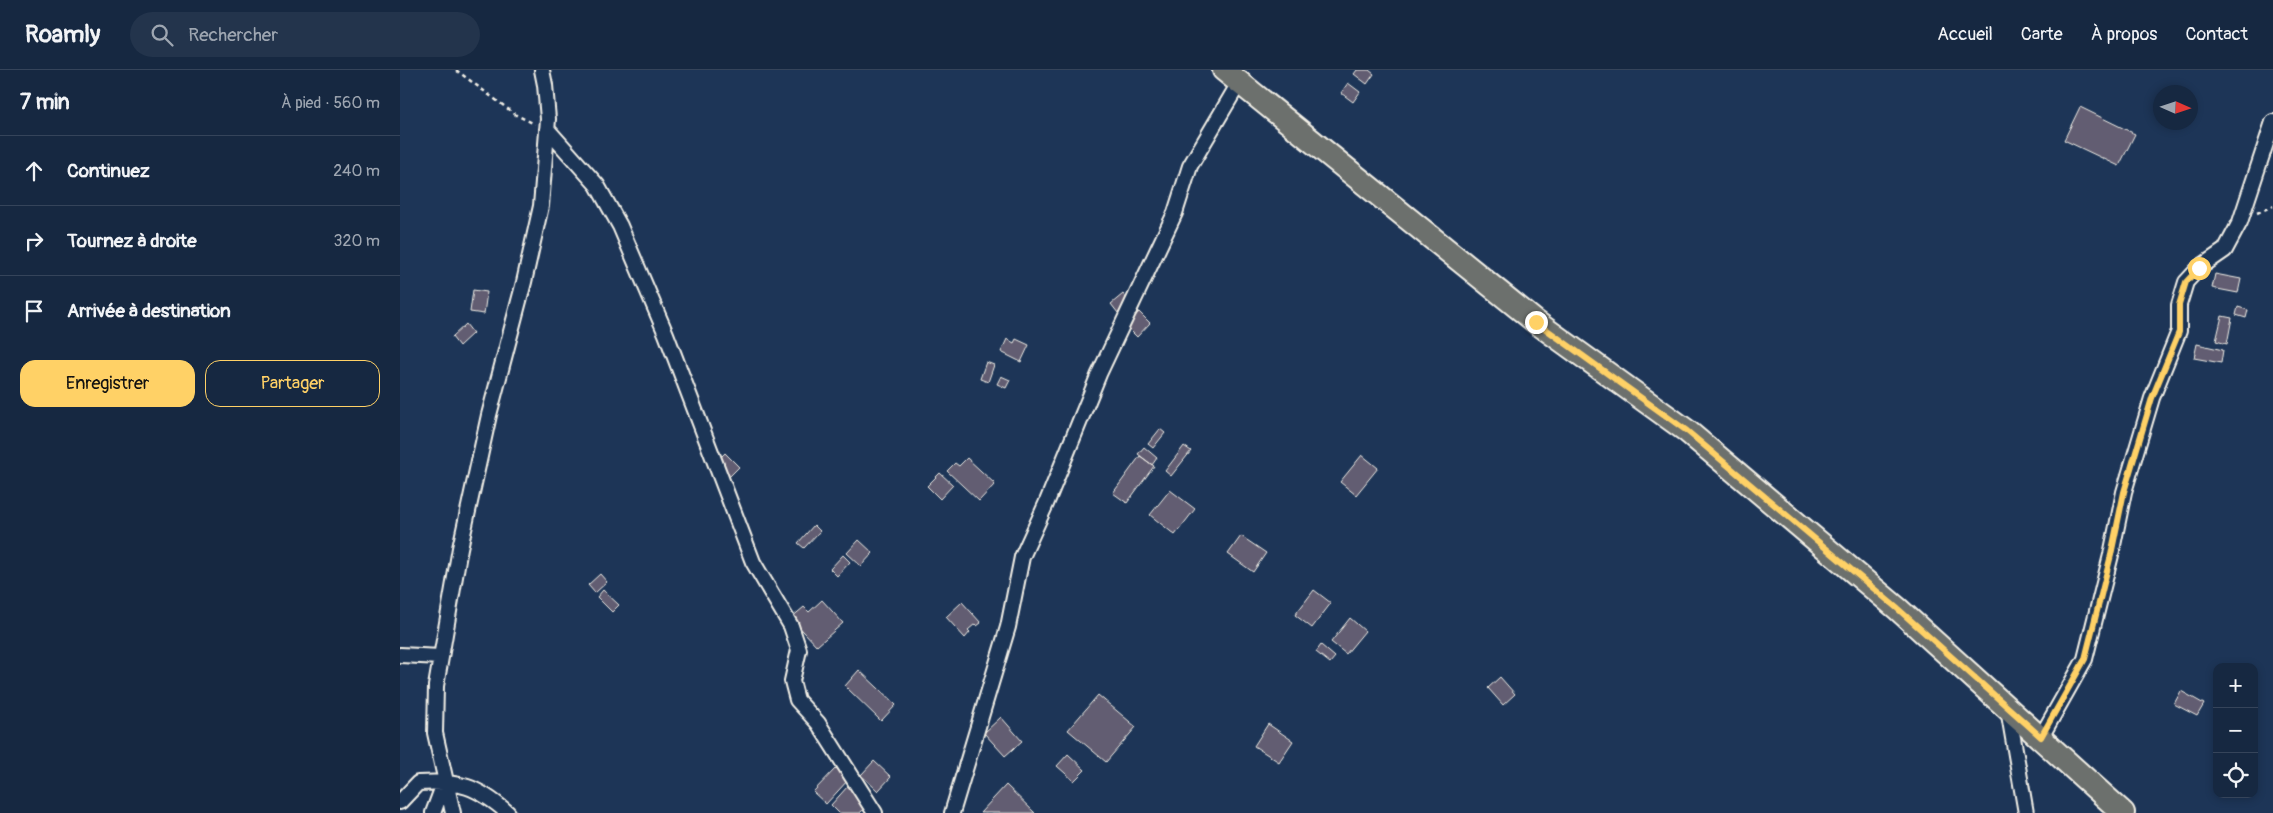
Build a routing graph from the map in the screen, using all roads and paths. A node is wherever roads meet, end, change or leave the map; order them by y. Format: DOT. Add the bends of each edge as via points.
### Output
graph roads {
  1 [pos="456,70"];
  2 [pos="542,70"];
  3 [pos="1232,76"];
  4 [pos="2273,122"];
  5 [pos="547,129"];
  6 [pos="400,655"];
  7 [pos="441,657"];
  8 [pos="2008,709"];
  9 [pos="2041,737"];
  10 [pos="445,781"];
  11 [pos="400,802"];
  12 [pos="433,813"];
  13 [pos="453,813"];
  14 [pos="508,813"];
  15 [pos="875,813"];
  16 [pos="952,813"];
  17 [pos="2026,813"];
  18 [pos="2123,813"];
  1 -- 5 [label="path" via="516,116"];
  2 -- 5 [label="street"];
  3 -- 8 [label="main road" via="1536,322 1687,431 1898,609"];
  3 -- 16 [label="street" via="1190,166 1175,213 1099,374 1022,557 1008,627"];
  4 -- 9 [label="street" via="2240,222 2225,250 2199,268 2186,282 2179,305 2179,332 2152,398 2124,492 2085,659"];
  5 -- 7 [label="street" via="541,206 483,443"];
  5 -- 15 [label="street" via="597,185 620,226 666,334 753,562 791,626 799,650 792,681 797,700 818,723"];
  6 -- 7 [label="street"];
  7 -- 10 [label="street" via="436,686 435,733"];
  8 -- 9 [label="main road"];
  8 -- 17 [label="street"];
  9 -- 18 [label="main road"];
  10 -- 11 [label="street" via="418,783"];
  10 -- 12 [label="street"];
  10 -- 13 [label="street"];
  10 -- 14 [label="street" via="489,797"];
}
